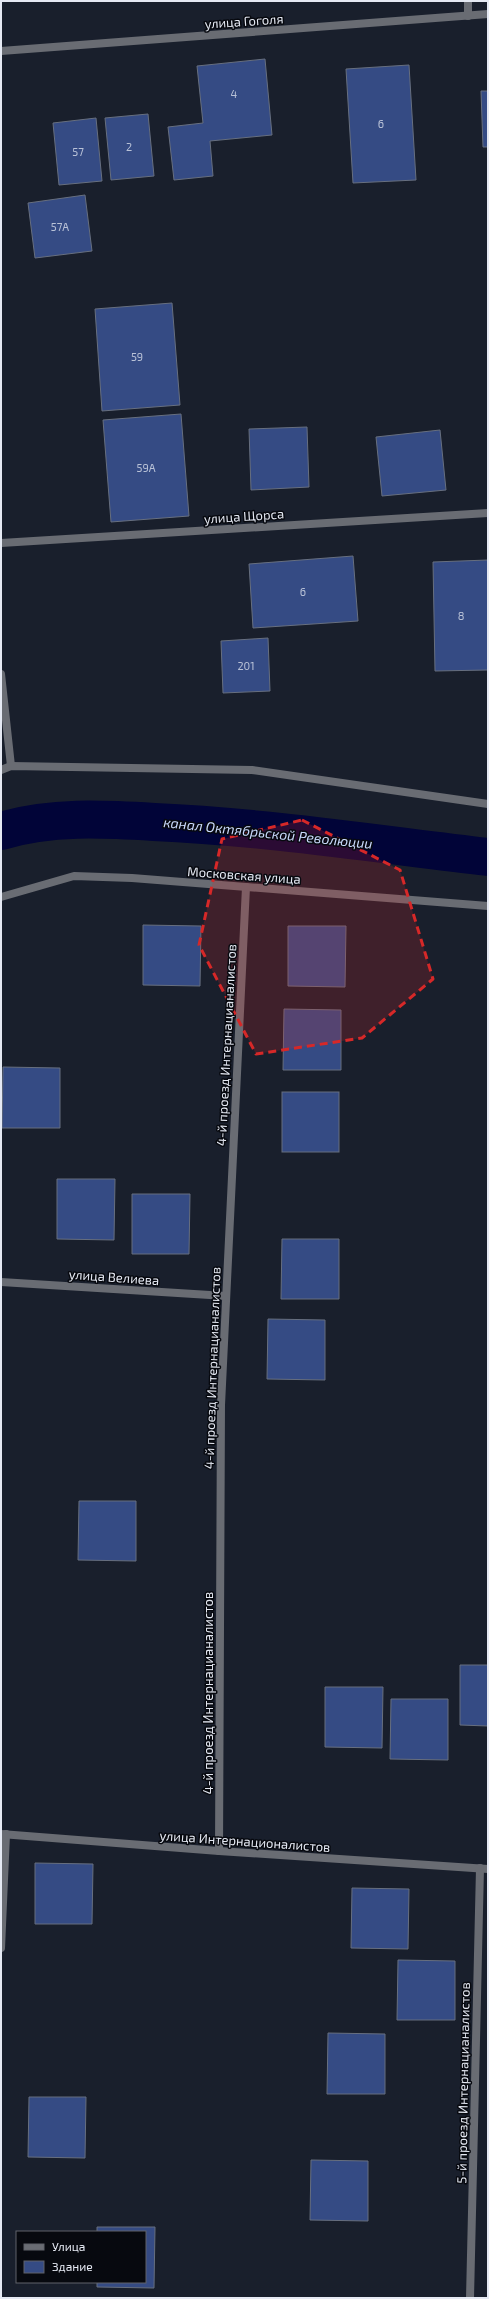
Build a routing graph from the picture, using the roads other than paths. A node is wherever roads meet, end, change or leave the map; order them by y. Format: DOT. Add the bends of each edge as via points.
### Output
graph roads {
  1 [pos="468,1"];
  2 [pos="488,14"];
  3 [pos="468,16"];
  4 [pos="1,51"];
  5 [pos="488,513"];
  6 [pos="1,543"];
  7 [pos="1,674"];
  8 [pos="11,766"];
  9 [pos="1,770"];
  10 [pos="488,804"];
  11 [pos="246,887"];
  12 [pos="1,897"];
  13 [pos="488,906"];
  14 [pos="1,1282"];
  15 [pos="226,1296"];
  16 [pos="3,1834"];
  17 [pos="219,1851"];
  18 [pos="484,1869"];
  19 [pos="1,1948"];
  20 [pos="470,2298"];
  1 -- 3 [label="street"];
  2 -- 3 [label="street, улица Гоголя"];
  3 -- 4 [label="street, улица Гоголя"];
  5 -- 6 [label="street, улица Щорса"];
  7 -- 8 [label="street"];
  8 -- 9 [label="street"];
  8 -- 10 [label="street" via="252,770"];
  11 -- 12 [label="street, Московская улица" via="74,876"];
  11 -- 13 [label="street, Московская улица"];
  11 -- 15 [label="street, 4-й проезд Интернацианалистов"];
  14 -- 15 [label="street, улица Велиева"];
  15 -- 17 [label="street, 4-й проезд Интернацианалистов" via="221,1404"];
  16 -- 17 [label="street, улица Интернационалистов"];
  16 -- 19 [label="street"];
  17 -- 18 [label="street, улица Интернационалистов"];
  18 -- 20 [label="street, 5-й проезд Интернацианалистов"];
}
